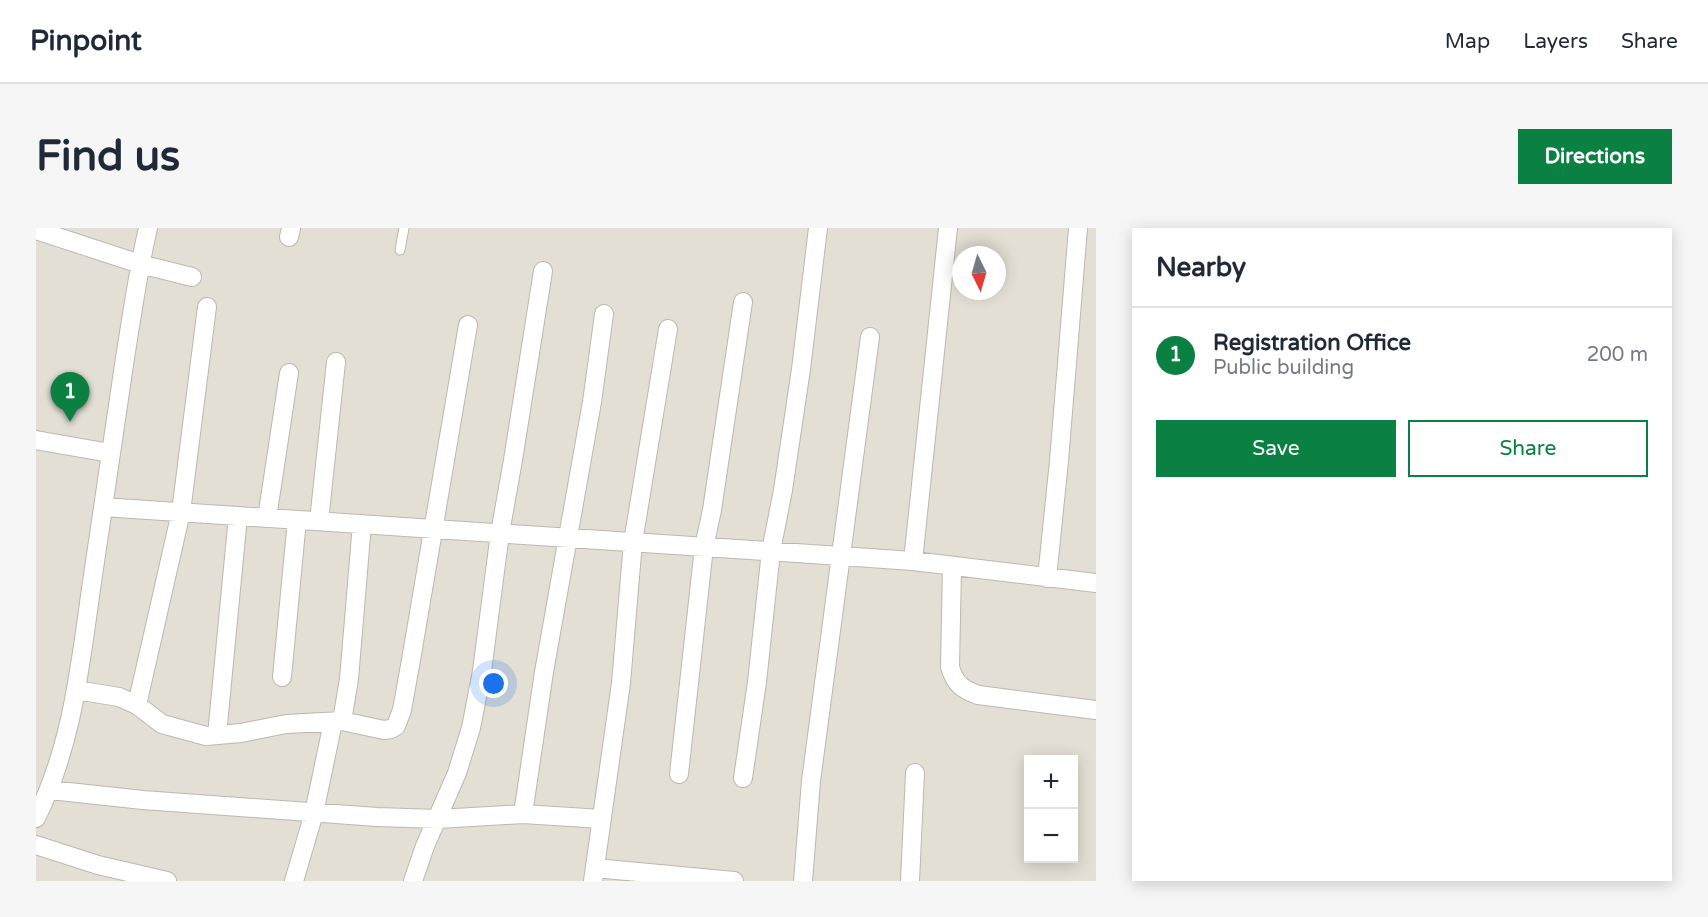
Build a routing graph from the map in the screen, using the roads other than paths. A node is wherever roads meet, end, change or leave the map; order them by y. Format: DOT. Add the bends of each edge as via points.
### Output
graph roads {
  1 [pos="148,228"];
  2 [pos="404,228"];
  3 [pos="818,228"];
  4 [pos="948,228"];
  5 [pos="1078,228"];
  6 [pos="36,230"];
  7 [pos="399,250"];
  8 [pos="140,264"];
  9 [pos="543,271"];
  10 [pos="192,277"];
  11 [pos="743,302"];
  12 [pos="207,307"];
  13 [pos="604,314"];
  14 [pos="468,325"];
  15 [pos="668,329"];
  16 [pos="870,337"];
  17 [pos="336,362"];
  18 [pos="289,373"];
  19 [pos="36,440"];
  20 [pos="110,453"];
  21 [pos="103,507"];
  22 [pos="181,512"];
  23 [pos="238,516"];
  24 [pos="267,518"];
  25 [pos="297,520"];
  26 [pos="319,521"];
  27 [pos="362,524"];
  28 [pos="432,529"];
  29 [pos="500,533"];
  30 [pos="567,537"];
  31 [pos="633,542"];
  32 [pos="704,547"];
  33 [pos="771,551"];
  34 [pos="841,556"];
  35 [pos="913,561"];
  36 [pos="952,567"];
  37 [pos="1047,578"];
  38 [pos="1096,583"];
  39 [pos="282,677"];
  40 [pos="76,690"];
  41 [pos="137,705"];
  42 [pos="1096,710"];
  43 [pos="338,721"];
  44 [pos="217,735"];
  45 [pos="915,773"];
  46 [pos="679,774"];
  47 [pos="743,778"];
  48 [pos="50,790"];
  49 [pos="314,813"];
  50 [pos="523,814"];
  51 [pos="36,818"];
  52 [pos="438,819"];
  53 [pos="602,819"];
  54 [pos="36,845"];
  55 [pos="594,874"];
  56 [pos="167,881"];
  57 [pos="294,881"];
  58 [pos="413,881"];
  59 [pos="734,881"];
  60 [pos="803,881"];
  61 [pos="909,881"];
  1 -- 8 [label="street"];
  2 -- 7 [label="lane"];
  3 -- 33 [label="street" via="801,369"];
  4 -- 35 [label="street"];
  5 -- 37 [label="street"];
  6 -- 8 [label="street"];
  8 -- 10 [label="street"];
  8 -- 20 [label="street"];
  9 -- 29 [label="street"];
  11 -- 32 [label="street"];
  12 -- 22 [label="street"];
  13 -- 30 [label="street"];
  14 -- 28 [label="street"];
  15 -- 31 [label="street"];
  16 -- 34 [label="street"];
  17 -- 26 [label="street"];
  18 -- 24 [label="street"];
  19 -- 20 [label="street"];
  20 -- 21 [label="street"];
  21 -- 22 [label="street"];
  21 -- 40 [label="street"];
  22 -- 23 [label="street"];
  22 -- 41 [label="street"];
  23 -- 24 [label="street"];
  23 -- 44 [label="street"];
  24 -- 25 [label="street"];
  25 -- 26 [label="street"];
  25 -- 39 [label="street"];
  26 -- 27 [label="street"];
  27 -- 28 [label="street"];
  27 -- 43 [label="street" via="349,679"];
  28 -- 29 [label="street"];
  28 -- 43 [label="street" via="399,720 391,729 384,730"];
  29 -- 30 [label="street"];
  29 -- 52 [label="street" via="471,729"];
  30 -- 31 [label="street"];
  30 -- 50 [label="street"];
  31 -- 32 [label="street"];
  31 -- 53 [label="street" via="621,683"];
  32 -- 33 [label="street"];
  32 -- 46 [label="street"];
  33 -- 34 [label="street"];
  33 -- 47 [label="street"];
  34 -- 35 [label="street"];
  34 -- 60 [label="street" via="811,781"];
  35 -- 36 [label="street"];
  36 -- 37 [label="street"];
  36 -- 42 [label="street" via="950,667 954,681 978,695"];
  37 -- 38 [label="street"];
  40 -- 41 [label="street" via="119,697"];
  40 -- 48 [label="street" via="66,741"];
  41 -- 44 [label="street" via="162,724 206,736"];
  43 -- 44 [label="street"];
  43 -- 49 [label="street"];
  45 -- 61 [label="street"];
  48 -- 49 [label="street"];
  48 -- 51 [label="street"];
  49 -- 52 [label="street"];
  49 -- 57 [label="street"];
  50 -- 52 [label="street"];
  50 -- 53 [label="street"];
  52 -- 58 [label="street"];
  53 -- 55 [label="street"];
  54 -- 56 [label="street"];
  55 -- 59 [label="street"];
}
